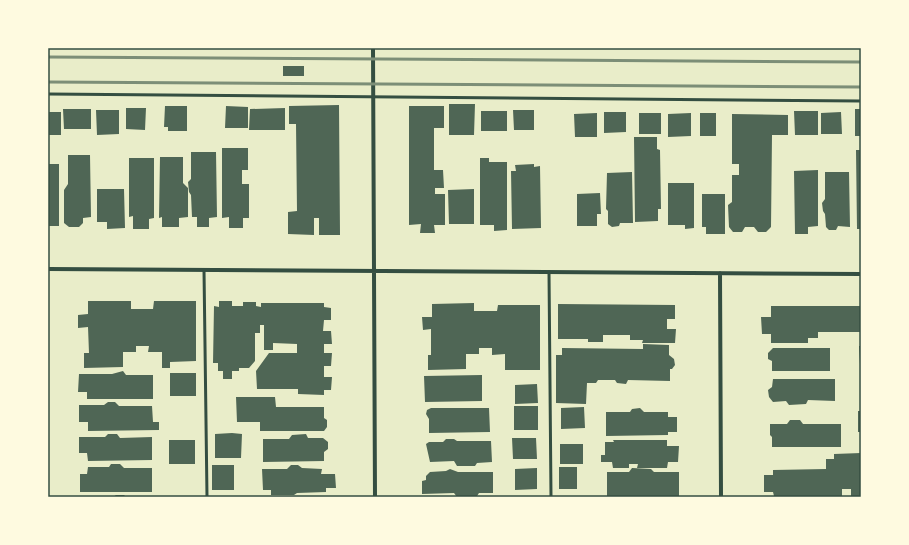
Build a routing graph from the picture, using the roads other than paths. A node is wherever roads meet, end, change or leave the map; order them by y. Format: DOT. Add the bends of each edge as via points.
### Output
graph roads {
  1 [pos="373,48"];
  2 [pos="48,94"];
  3 [pos="373,97"];
  4 [pos="861,101"];
  5 [pos="48,269"];
  6 [pos="204,270"];
  7 [pos="374,271"];
  8 [pos="549,272"];
  9 [pos="720,273"];
  10 [pos="861,274"];
  11 [pos="207,497"];
  12 [pos="375,497"];
  13 [pos="551,497"];
  14 [pos="721,497"];
  1 -- 3 [label="street"];
  2 -- 3 [label="lane"];
  3 -- 4 [label="lane"];
  3 -- 7 [label="street"];
  5 -- 6 [label="street"];
  6 -- 7 [label="street"];
  6 -- 11 [label="lane"];
  7 -- 8 [label="street"];
  7 -- 12 [label="street"];
  8 -- 9 [label="street"];
  8 -- 13 [label="lane"];
  9 -- 10 [label="street"];
  9 -- 14 [label="street"];
}
